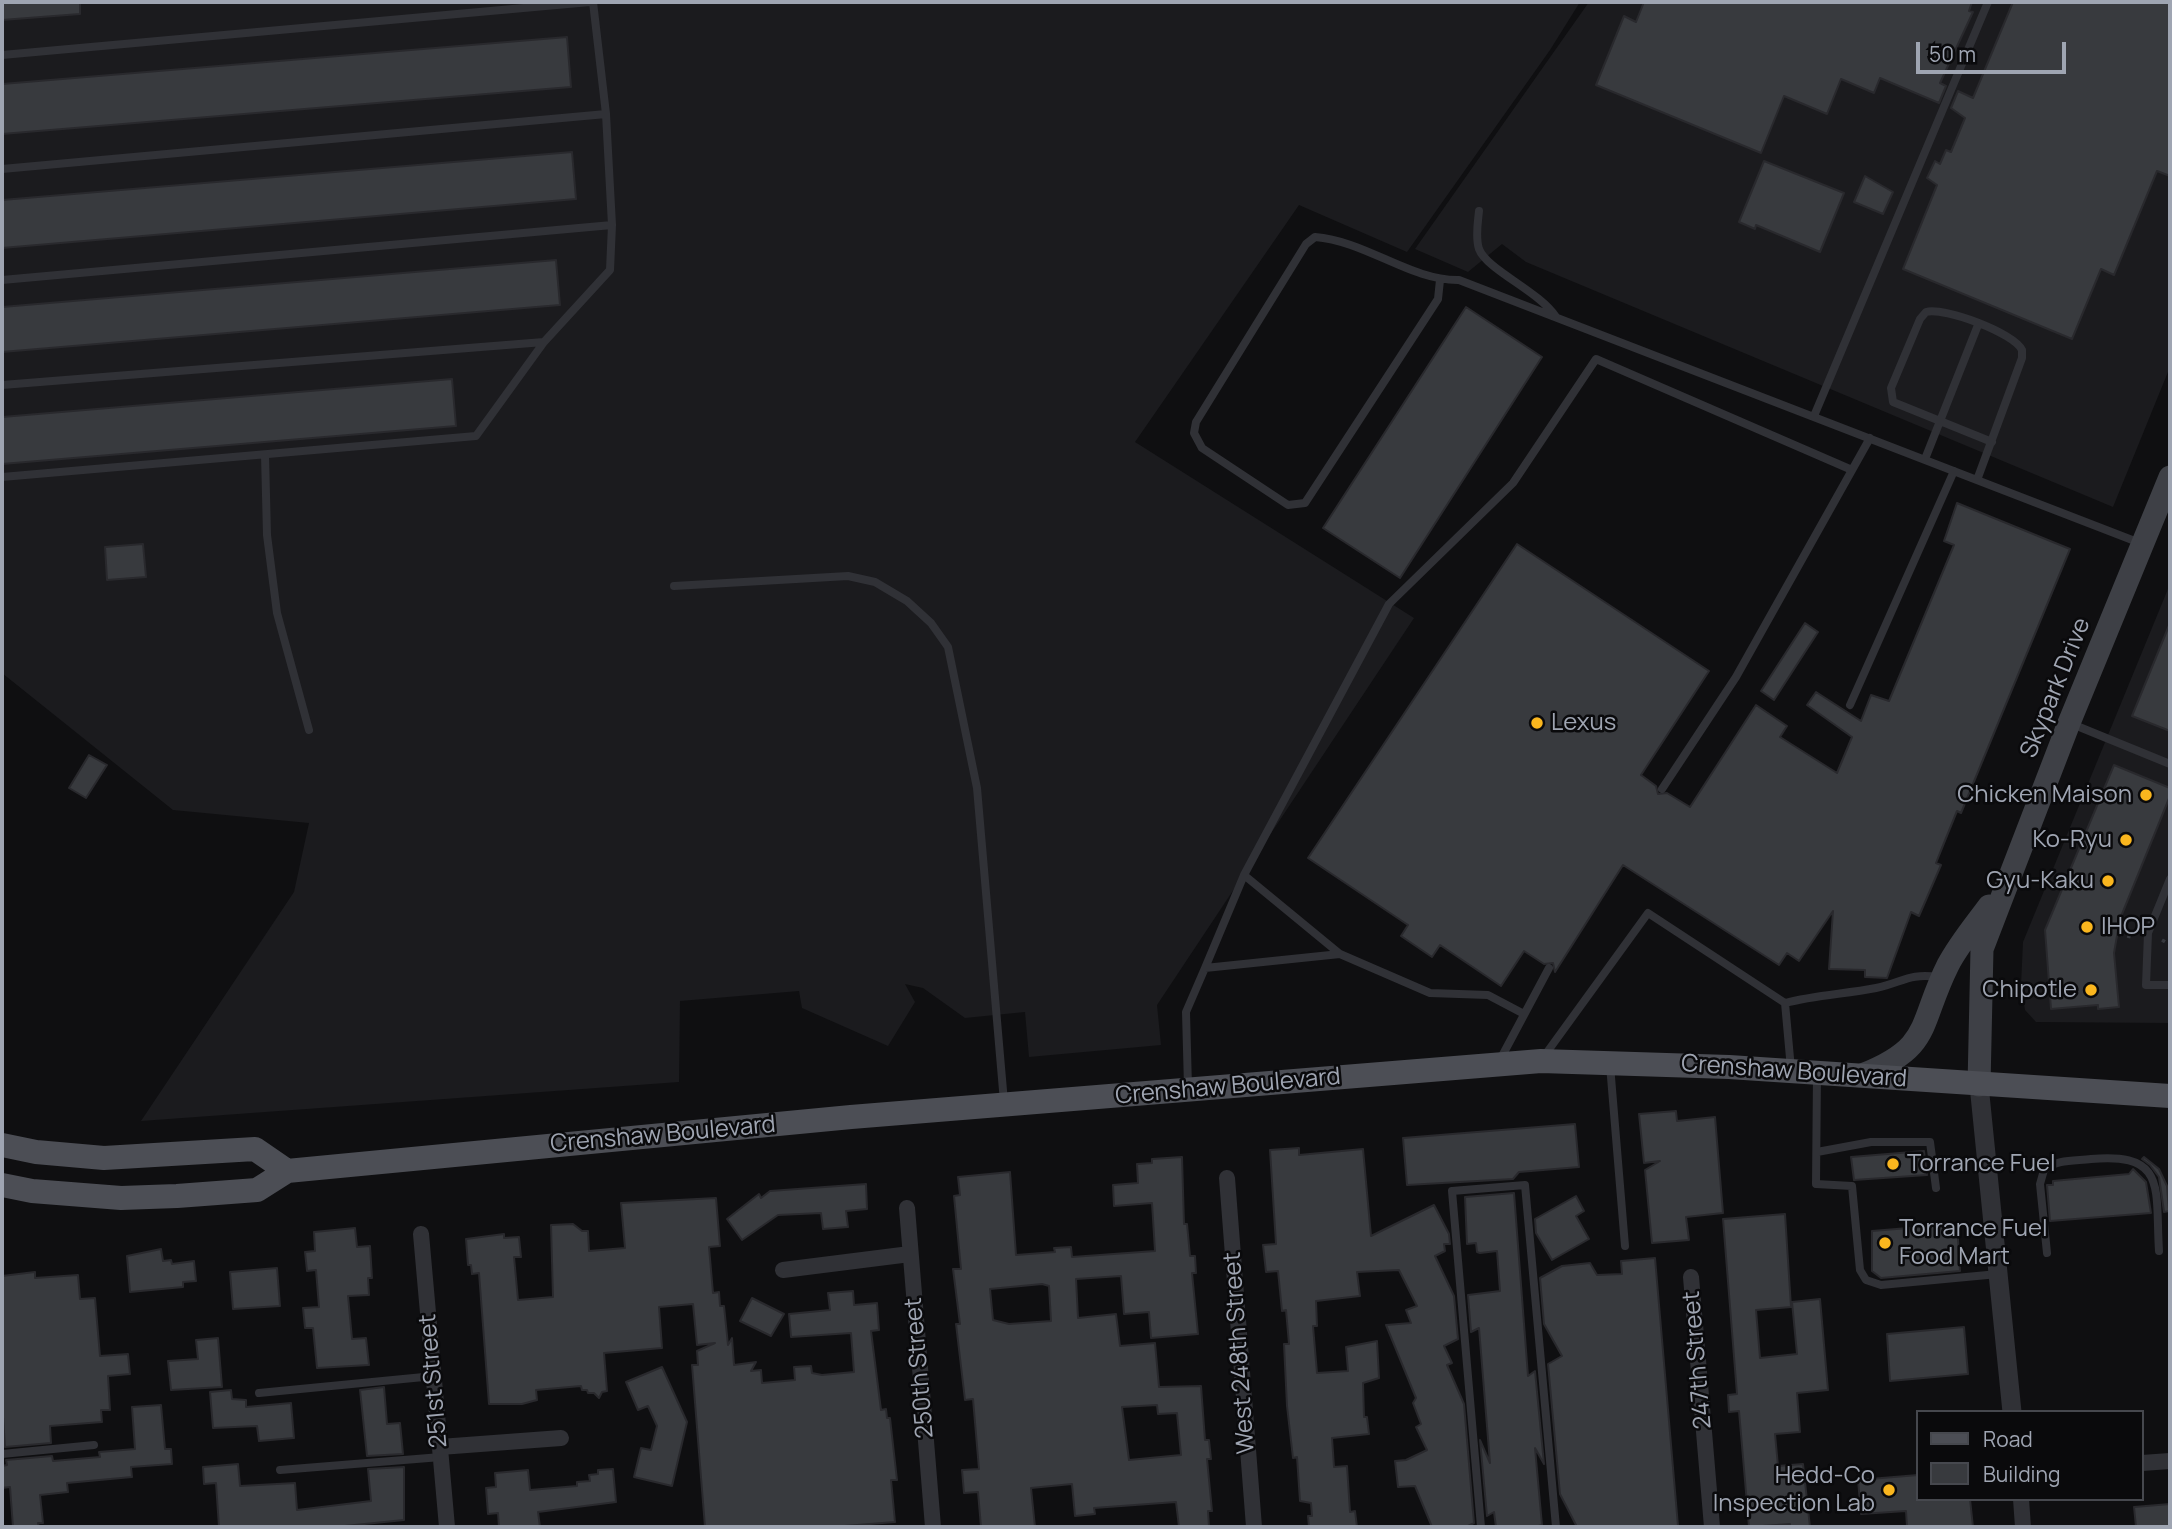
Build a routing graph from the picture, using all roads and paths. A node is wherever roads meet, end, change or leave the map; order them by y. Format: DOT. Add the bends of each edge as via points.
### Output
graph roads {
  1 [pos="592,2"];
  2 [pos="1989,2"];
  3 [pos="2,55"];
  4 [pos="606,114"];
  5 [pos="2,169"];
  6 [pos="1479,211"];
  7 [pos="612,225"];
  8 [pos="2,280"];
  9 [pos="1440,280"];
  10 [pos="1556,317"];
  11 [pos="1978,324"];
  12 [pos="544,342"];
  13 [pos="2,385"];
  14 [pos="1814,415"];
  15 [pos="1939,422"];
  16 [pos="1870,438"];
  17 [pos="1992,442"];
  18 [pos="265,454"];
  19 [pos="1924,459"];
  20 [pos="1852,470"];
  21 [pos="1954,471"];
  22 [pos="2,477"];
  23 [pos="2170,477"];
  24 [pos="1977,480"];
  25 [pos="2143,544"];
  26 [pos="674,586"];
  27 [pos="1850,705"];
  28 [pos="2069,723"];
  29 [pos="309,730"];
  30 [pos="2170,764"];
  31 [pos="1662,789"];
  32 [pos="2011,874"];
  33 [pos="1244,875"];
  34 [pos="2170,879"];
  35 [pos="2119,934"];
  36 [pos="2137,938"];
  37 [pos="2162,940"];
  38 [pos="2170,945"];
  39 [pos="1340,954"];
  40 [pos="1205,968"];
  41 [pos="1549,968"];
  42 [pos="1942,978"];
  43 [pos="2170,985"];
  44 [pos="1784,1003"];
  45 [pos="1524,1014"];
  46 [pos="1541,1061"];
  47 [pos="1609,1062"];
  48 [pos="1498,1064"];
  49 [pos="1791,1071"];
  50 [pos="1817,1073"];
  51 [pos="1862,1075"];
  52 [pos="1979,1085"];
  53 [pos="1188,1090"];
  54 [pos="2170,1096"];
  55 [pos="1005,1105"];
  56 [pos="2,1145"];
  57 [pos="1817,1152"];
  58 [pos="287,1171"];
  59 [pos="1227,1178"];
  60 [pos="2,1185"];
  61 [pos="1936,1188"];
  62 [pos="906,1208"];
  63 [pos="421,1234"];
  64 [pos="1625,1246"];
  65 [pos="2159,1251"];
  66 [pos="2047,1253"];
  67 [pos="910,1254"];
  68 [pos="783,1270"];
  69 [pos="1998,1274"];
  70 [pos="1690,1277"];
  71 [pos="434,1376"];
  72 [pos="259,1393"];
  73 [pos="2012,1410"];
  74 [pos="561,1438"];
  75 [pos="94,1445"];
  76 [pos="441,1452"];
  77 [pos="2,1454"];
  78 [pos="2170,1461"];
  79 [pos="2144,1463"];
  80 [pos="280,1470"];
  81 [pos="2021,1501"];
  82 [pos="447,1527"];
  83 [pos="933,1527"];
  84 [pos="1254,1527"];
  85 [pos="1481,1527"];
  86 [pos="1556,1527"];
  87 [pos="1712,1527"];
  88 [pos="2023,1527"];
  1 -- 3 [label="lane"];
  1 -- 4 [label="lane"];
  2 -- 14 [label="lane"];
  4 -- 5 [label="lane"];
  4 -- 7 [label="lane"];
  6 -- 10 [label="lane" via="1478,246 1483,258 1546,302"];
  7 -- 8 [label="lane"];
  7 -- 12 [label="lane" via="610,270"];
  9 -- 9 [label="lane" via="1361,247 1315,237 1306,244 1196,422 1194,433 1202,448 1288,505 1305,503 1438,299"];
  9 -- 10 [label="lane" via="1459,280"];
  10 -- 14 [label="lane"];
  11 -- 15 [label="lane"];
  11 -- 15 [label="lane" via="1943,310 1926,312 1891,388 1893,402"];
  11 -- 17 [label="lane" via="2012,339 2022,350"];
  12 -- 13 [label="lane"];
  12 -- 18 [label="lane" via="476,436"];
  14 -- 16 [label="lane"];
  15 -- 17 [label="lane"];
  15 -- 19 [label="lane"];
  16 -- 19 [label="lane"];
  16 -- 20 [label="lane"];
  17 -- 24 [label="lane"];
  18 -- 22 [label="lane"];
  18 -- 29 [label="lane" via="267,535 277,613"];
  19 -- 21 [label="lane"];
  20 -- 31 [label="lane" via="1742,666"];
  20 -- 33 [label="lane" via="1596,359 1513,483 1389,604"];
  21 -- 24 [label="lane"];
  21 -- 27 [label="lane"];
  23 -- 25 [label="main road, Skypark Drive"];
  24 -- 25 [label="lane"];
  25 -- 28 [label="main road, Skypark Drive"];
  26 -- 55 [label="lane" via="848,576 875,582 907,601 931,623 948,648 977,788"];
  28 -- 30 [label="lane"];
  28 -- 32 [label="main road, Skypark Drive"];
  32 -- 42 [label="main road"];
  32 -- 52 [label="main road, Skypark Drive" via="1982,949"];
  33 -- 39 [label="lane"];
  33 -- 40 [label="lane"];
  34 -- 43 [label="lane" via="2148,933 2146,985"];
  35 -- 36 [label="path"];
  37 -- 38 [label="path"];
  39 -- 40 [label="lane"];
  39 -- 45 [label="lane" via="1430,993 1488,995"];
  40 -- 53 [label="lane" via="1186,1012"];
  41 -- 45 [label="lane"];
  42 -- 44 [label="lane" via="1917,974 1875,988"];
  42 -- 51 [label="main road" via="1922,1031 1910,1049 1894,1063"];
  44 -- 46 [label="lane" via="1648,913"];
  44 -- 49 [label="lane"];
  45 -- 48 [label="lane"];
  46 -- 47 [label="main road, Crenshaw Boulevard"];
  46 -- 48 [label="main road, Crenshaw Boulevard"];
  47 -- 49 [label="main road, Crenshaw Boulevard"];
  47 -- 64 [label="lane"];
  48 -- 53 [label="main road, Crenshaw Boulevard"];
  49 -- 50 [label="main road, Crenshaw Boulevard"];
  50 -- 51 [label="main road, Crenshaw Boulevard"];
  50 -- 57 [label="lane"];
  51 -- 52 [label="main road, Crenshaw Boulevard"];
  52 -- 54 [label="main road, Crenshaw Boulevard"];
  52 -- 69 [label="street"];
  53 -- 55 [label="main road, Crenshaw Boulevard"];
  55 -- 58 [label="main road, Crenshaw Boulevard"];
  56 -- 58 [label="main road" via="104,1158 255,1149"];
  57 -- 61 [label="lane" via="1871,1142 1930,1142"];
  57 -- 69 [label="lane" via="1816,1184 1853,1186 1860,1270 1866,1280 1881,1286"];
  58 -- 60 [label="main road, Crenshaw Boulevard" via="257,1190 177,1196 121,1198"];
  59 -- 84 [label="street, West 248th Street"];
  62 -- 67 [label="street, 250th Street"];
  63 -- 71 [label="street, 251st Street"];
  65 -- 66 [label="lane" via="2149,1171 2121,1157 2051,1164 2044,1170 2040,1184"];
  67 -- 68 [label="street"];
  67 -- 83 [label="street, 250th Street"];
  69 -- 73 [label="street"];
  70 -- 87 [label="street, 247th Street"];
  71 -- 72 [label="lane"];
  71 -- 76 [label="street, 251st Street"];
  74 -- 76 [label="street"];
  75 -- 77 [label="lane"];
  76 -- 80 [label="lane"];
  76 -- 82 [label="street, 251st Street"];
  78 -- 79 [label="street"];
  81 -- 88 [label="street"];
  85 -- 86 [label="lane" via="1452,1191 1525,1185"];
}
